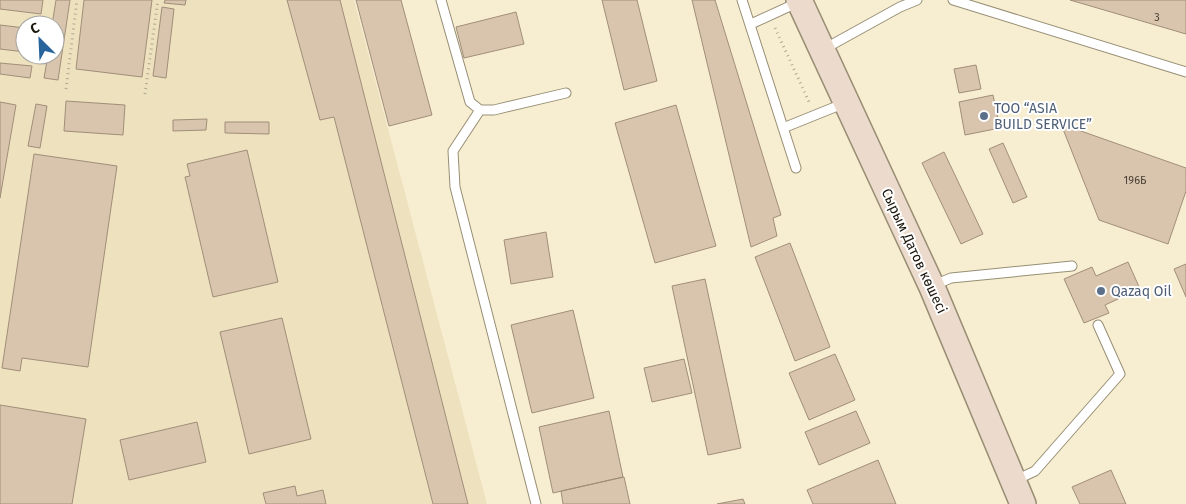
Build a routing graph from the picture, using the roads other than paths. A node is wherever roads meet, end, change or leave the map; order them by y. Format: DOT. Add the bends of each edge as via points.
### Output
graph roads {
  1 [pos="441,0"];
  2 [pos="742,0"];
  3 [pos="917,0"];
  4 [pos="953,0"];
  5 [pos="800,1"];
  6 [pos="751,24"];
  7 [pos="821,51"];
  8 [pos="1186,72"];
  9 [pos="566,93"];
  10 [pos="845,102"];
  11 [pos="480,110"];
  12 [pos="783,128"];
  13 [pos="796,168"];
  14 [pos="1072,266"];
  15 [pos="932,287"];
  16 [pos="1098,325"];
  17 [pos="1013,481"];
  18 [pos="536,504"];
  19 [pos="1024,504"];
  1 -- 11 [label="lane" via="470,102"];
  2 -- 6 [label="lane"];
  3 -- 7 [label="lane"];
  4 -- 8 [label="lane"];
  5 -- 6 [label="lane"];
  5 -- 7 [label="main road, Сырым Датов көшесі"];
  6 -- 12 [label="lane"];
  7 -- 10 [label="main road, Сырым Датов көшесі"];
  9 -- 11 [label="lane" via="494,110"];
  10 -- 12 [label="lane"];
  10 -- 15 [label="main road, Сырым Датов көшесі"];
  11 -- 18 [label="lane" via="453,151 455,187"];
  12 -- 13 [label="lane"];
  14 -- 15 [label="lane" via="952,278"];
  15 -- 17 [label="main road, Сырым Датов көшесі"];
  16 -- 17 [label="lane" via="1120,374 1035,470"];
  17 -- 19 [label="main road, Сырым Датов көшесі"];
}
